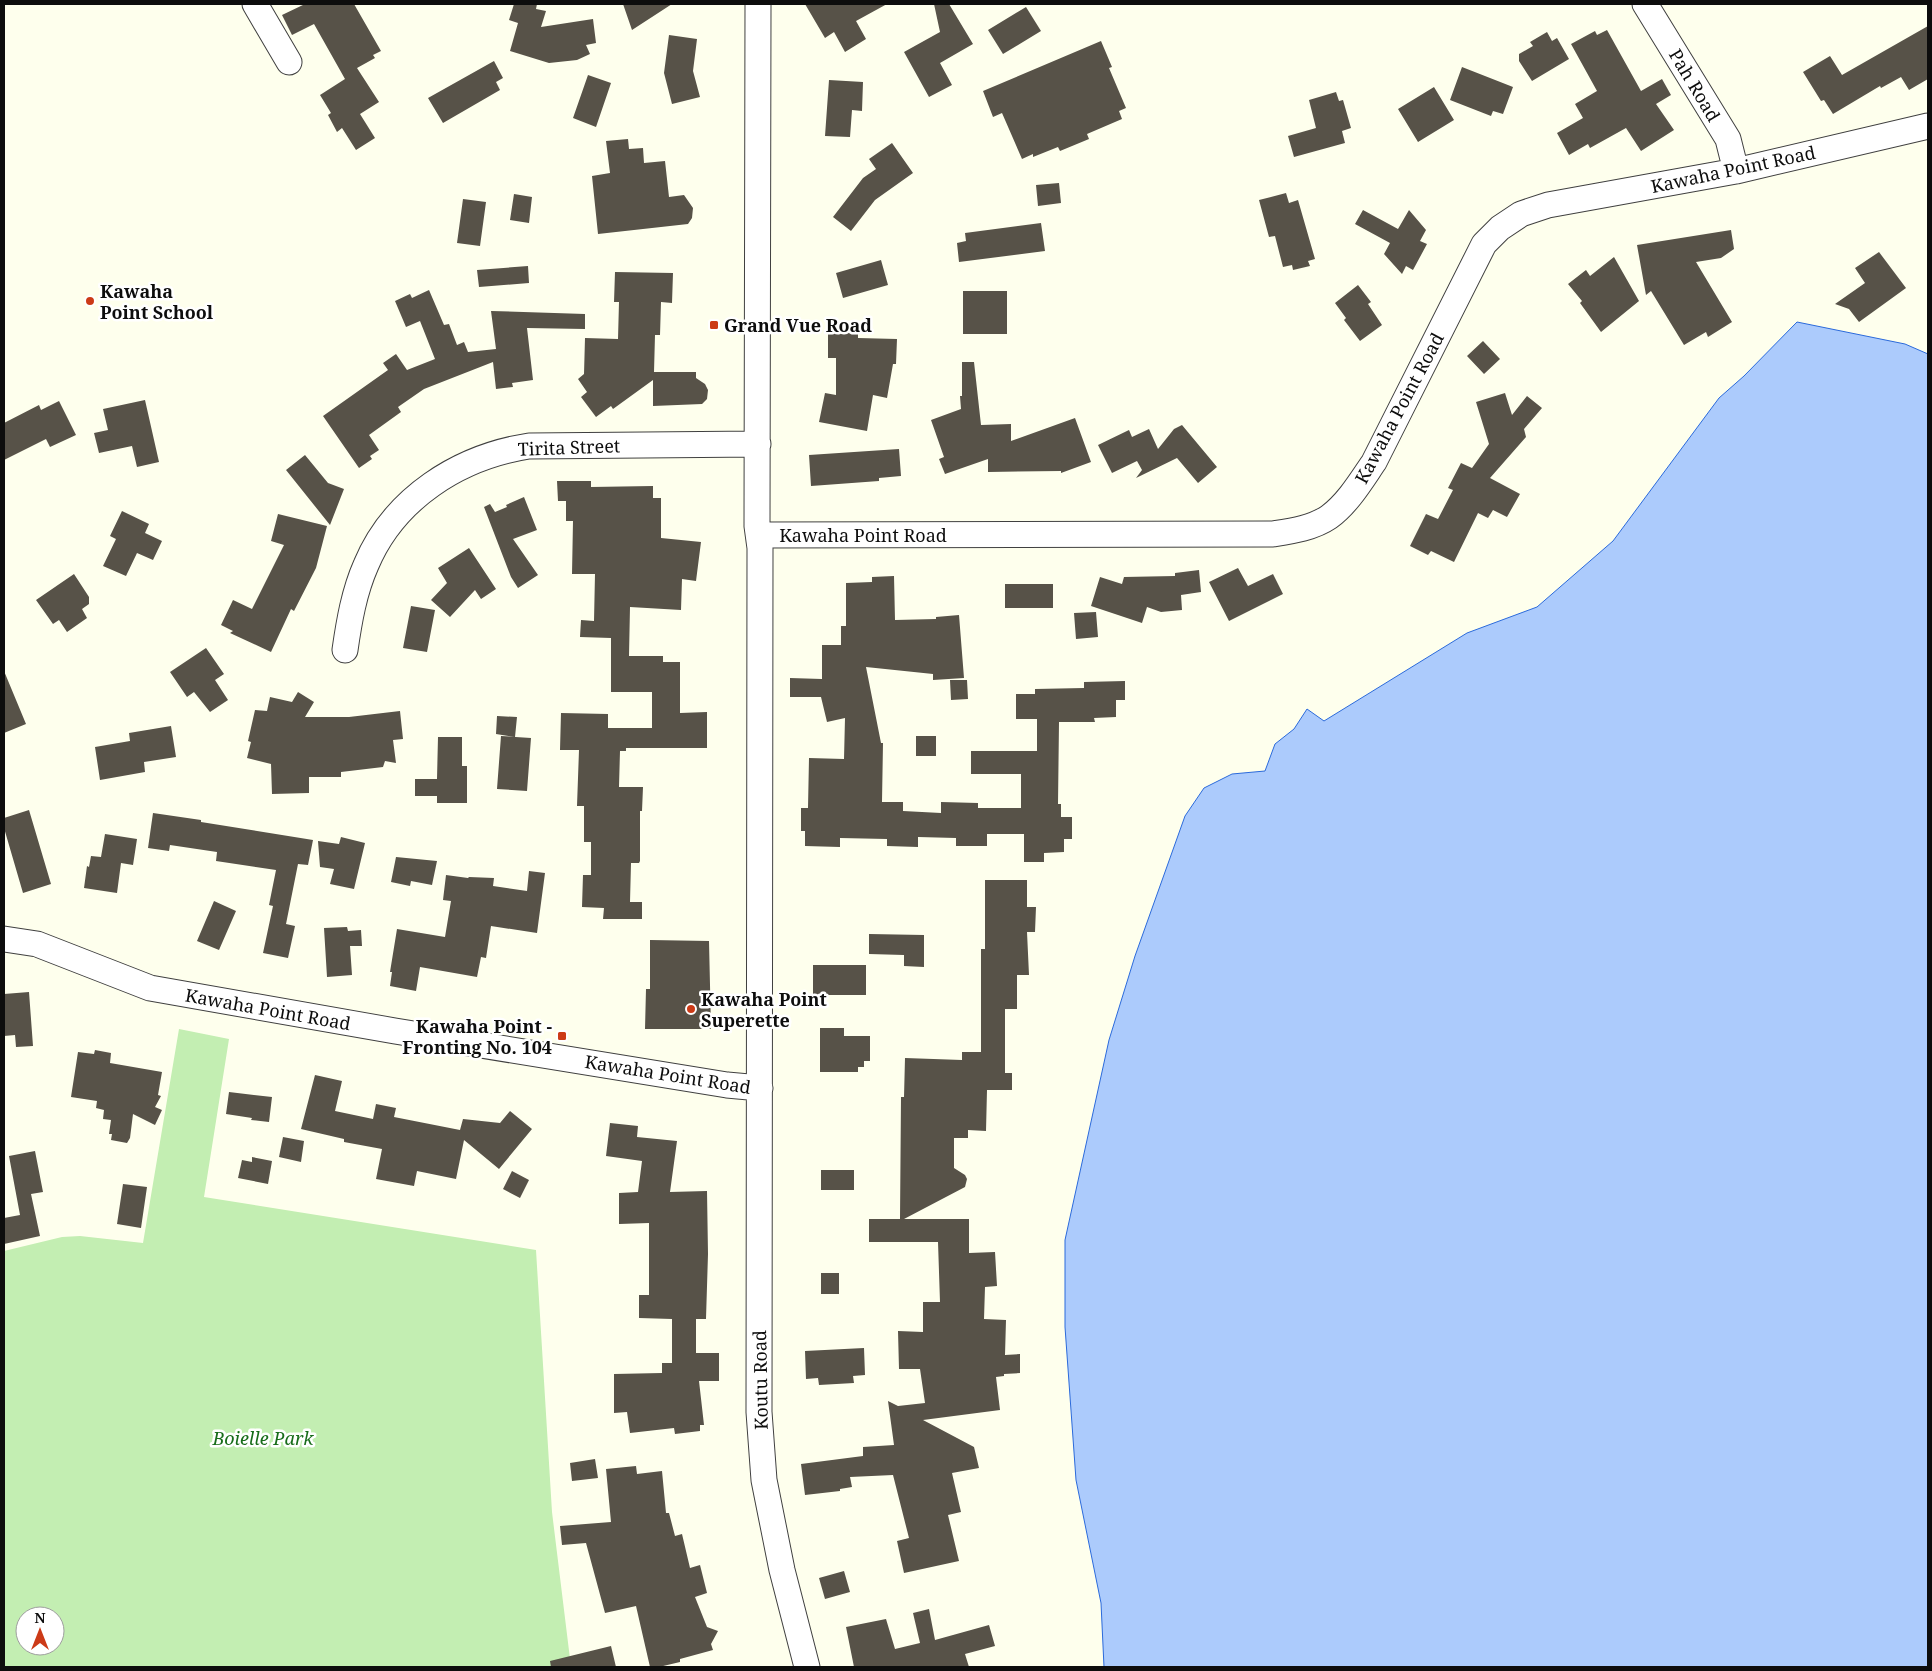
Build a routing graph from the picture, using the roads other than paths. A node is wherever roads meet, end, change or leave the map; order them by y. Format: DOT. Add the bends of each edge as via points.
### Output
graph roads {
  1 [pos="255,4"];
  2 [pos="758,4"];
  3 [pos="1645,4"];
  4 [pos="289,62"];
  5 [pos="1928,126"];
  6 [pos="1736,171"];
  7 [pos="758,444"];
  8 [pos="759,535"];
  9 [pos="345,650"];
  10 [pos="4,939"];
  11 [pos="760,1088"];
  12 [pos="807,1667"];
  1 -- 4 [label="street"];
  2 -- 7 [label="street"];
  3 -- 6 [label="street, Pah Road" via="1728,139"];
  5 -- 6 [label="street, Kawaha Point Road"];
  6 -- 8 [label="street, Kawaha Point Road" via="1548,205 1521,214 1500,228 1484,244 1374,462 1353,493 1329,517 1302,529 1273,534"];
  7 -- 8 [label="street"];
  7 -- 9 [label="street, Tirita Street" via="529,446 507,449 456,468 416,496 381,537 358,586"];
  8 -- 11 [label="street, Kawaha Point Road"];
  10 -- 11 [label="street, Kawaha Point Road" via="37,944 150,988"];
  11 -- 12 [label="street, Koutu Road" via="761,1450 782,1570"];
}
